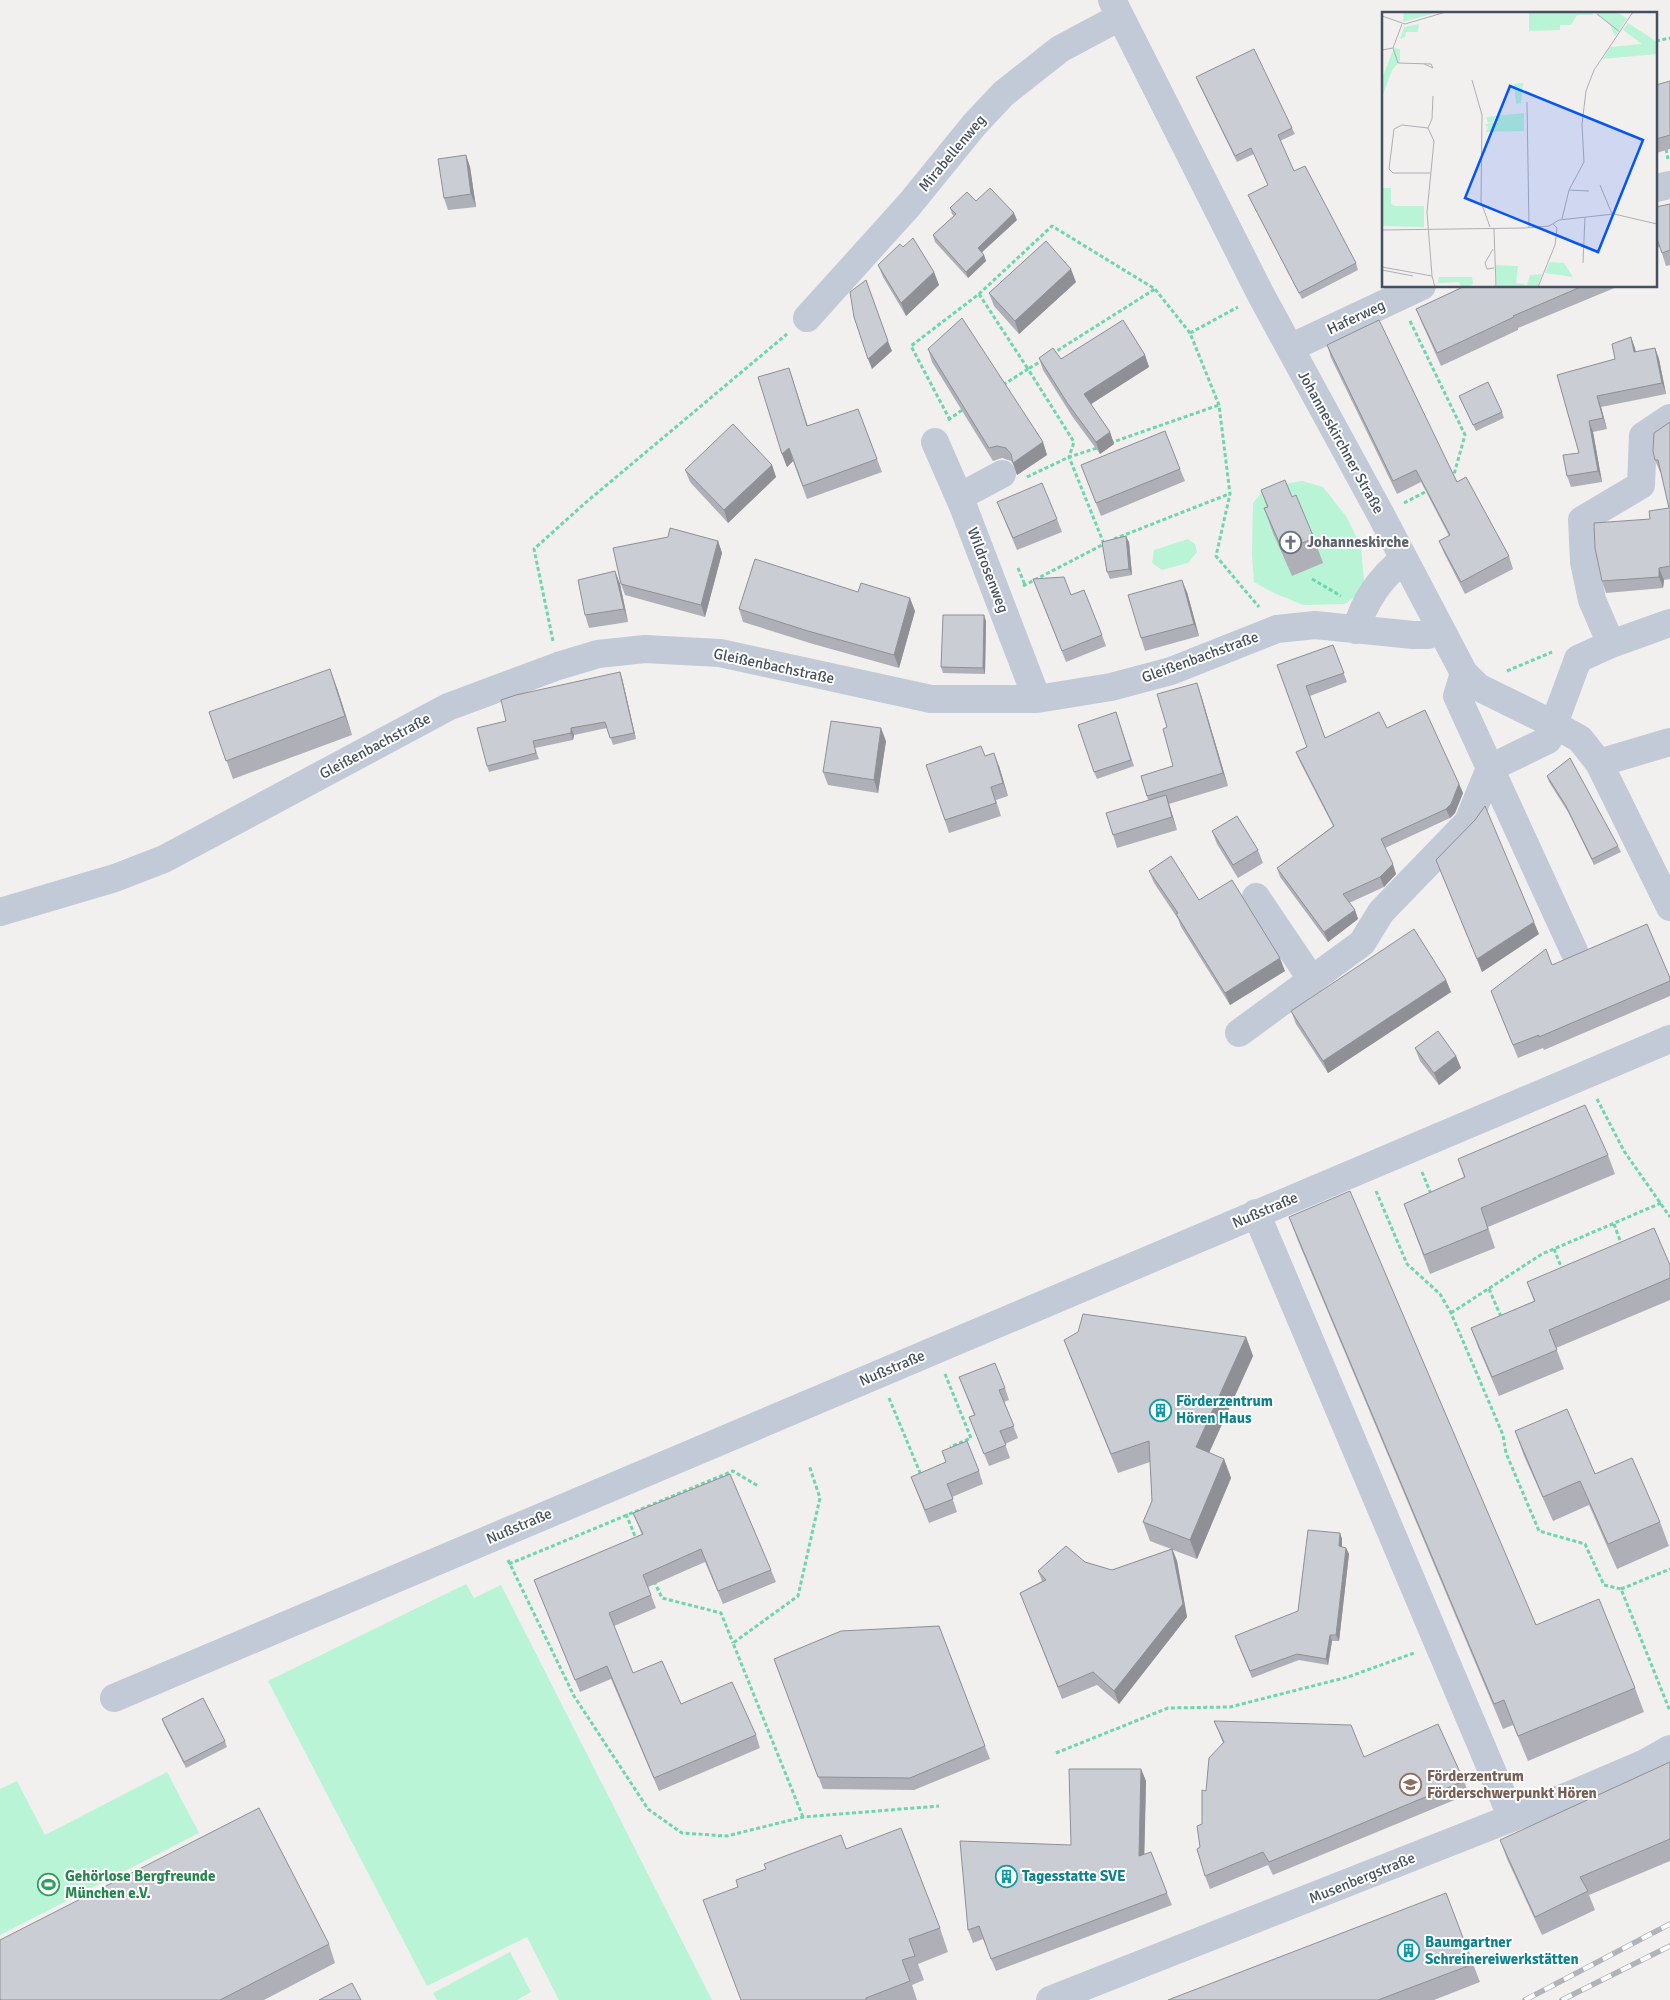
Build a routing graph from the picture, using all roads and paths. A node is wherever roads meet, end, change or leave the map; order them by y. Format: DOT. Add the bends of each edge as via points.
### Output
graph roads {
  1 [pos="1116,9"];
  2 [pos="1155,289"];
  3 [pos="1410,292"];
  4 [pos="978,294"];
  5 [pos="1261,295"];
  6 [pos="807,318"];
  7 [pos="1190,333"];
  8 [pos="1290,348"];
  9 [pos="1028,369"];
  10 [pos="997,389"];
  11 [pos="973,404"];
  12 [pos="1219,405"];
  13 [pos="949,418"];
  14 [pos="1670,418"];
  15 [pos="944,434"];
  16 [pos="1069,457"];
  17 [pos="1013,476"];
  18 [pos="1445,482"];
  19 [pos="1437,486"];
  20 [pos="1230,494"];
  21 [pos="959,497"];
  22 [pos="1381,515"];
  23 [pos="1104,544"];
  24 [pos="1404,559"];
  25 [pos="1017,567"];
  26 [pos="1312,579"];
  27 [pos="1024,585"];
  28 [pos="999,598"];
  29 [pos="1358,620"];
  30 [pos="1670,622"];
  31 [pos="1277,629"];
  32 [pos="1440,630"];
  33 [pos="1611,644"];
  34 [pos="1560,649"];
  35 [pos="558,666"];
  36 [pos="1464,672"];
  37 [pos="1499,698"];
  38 [pos="1037,699"];
  39 [pos="1553,724"];
  40 [pos="1670,742"];
  41 [pos="1599,763"];
  42 [pos="1490,768"];
  43 [pos="1256,897"];
  44 [pos="1670,907"];
  45 [pos="0,912"];
  46 [pos="1574,951"];
  47 [pos="1312,980"];
  48 [pos="1239,1032"];
  49 [pos="1670,1039"];
  50 [pos="1586,1074"];
  51 [pos="1412,1148"];
  52 [pos="1366,1167"];
  53 [pos="1434,1202"];
  54 [pos="1661,1203"];
  55 [pos="1256,1213"];
  56 [pos="1670,1217"];
  57 [pos="1614,1224"];
  58 [pos="1554,1249"];
  59 [pos="1625,1251"];
  60 [pos="1565,1277"];
  61 [pos="1489,1289"];
  62 [pos="1451,1313"];
  63 [pos="1504,1325"];
  64 [pos="935,1350"];
  65 [pos="879,1373"];
  66 [pos="950,1447"];
  67 [pos="809,1466"];
  68 [pos="923,1480"];
  69 [pos="758,1486"];
  70 [pos="626,1514"];
  71 [pos="496,1535"];
  72 [pos="640,1548"];
  73 [pos="510,1564"];
  74 [pos="1670,1569"];
  75 [pos="651,1573"];
  76 [pos="1621,1589"];
  77 [pos="733,1643"];
  78 [pos="1438,1644"];
  79 [pos="114,1698"];
  80 [pos="1670,1711"];
  81 [pos="1670,1749"];
  82 [pos="1056,1753"];
  83 [pos="939,1806"];
  84 [pos="803,1817"];
  85 [pos="1512,1818"];
  86 [pos="1050,2000"];
  1 -- 5 [label="street, Johanneskirchner Straße"];
  1 -- 6 [label="street, Mirabellenweg" via="1003,94"];
  2 -- 4 [label="path" via="1052,226"];
  2 -- 7 [label="path"];
  2 -- 9 [label="path"];
  3 -- 8 [label="street, Haferweg"];
  3 -- 18 [label="path" via="1465,435 1453,477"];
  4 -- 9 [label="path"];
  4 -- 13 [label="path" via="911,346"];
  5 -- 7 [label="path"];
  5 -- 8 [label="street, Johanneskirchner Straße"];
  6 -- 35 [label="path" via="534,549"];
  7 -- 12 [label="path"];
  8 -- 22 [label="street, Johanneskirchner Straße"];
  9 -- 10 [label="path"];
  9 -- 16 [label="path" via="1074,442"];
  11 -- 13 [label="path"];
  12 -- 16 [label="path"];
  12 -- 20 [label="path"];
  13 -- 15 [label="path"];
  13 -- 15 [label="path"];
  14 -- 33 [label="street" via="1643,436 1641,485 1582,520 1584,562 1592,600"];
  15 -- 21 [label="street, Wildrosenweg"];
  16 -- 17 [label="path"];
  16 -- 23 [label="path"];
  17 -- 21 [label="street"];
  19 -- 22 [label="path"];
  20 -- 23 [label="path"];
  20 -- 31 [label="path" via="1216,556"];
  21 -- 28 [label="street, Wildrosenweg"];
  22 -- 24 [label="street, Johanneskirchner Straße"];
  23 -- 27 [label="path"];
  24 -- 29 [label="street" via="1386,573"];
  24 -- 32 [label="street, Johanneskirchner Straße"];
  25 -- 27 [label="path"];
  26 -- 29 [label="path" via="1349,601"];
  27 -- 28 [label="path"];
  28 -- 38 [label="street, Wildrosenweg"];
  29 -- 31 [label="street, Gleißenbachstraße"];
  29 -- 32 [label="street, Gleißenbachstraße" via="1413,635 1428,635"];
  30 -- 33 [label="street"];
  31 -- 38 [label="street, Gleißenbachstraße" via="1171,671 1111,687"];
  32 -- 36 [label="street, Johanneskirchner Straße"];
  33 -- 39 [label="street" via="1578,660"];
  34 -- 37 [label="path" via="1507,671"];
  35 -- 38 [label="street, Gleißenbachstraße" via="598,654 645,649 720,653 931,699"];
  35 -- 45 [label="street, Gleißenbachstraße" via="448,707 164,859 115,878"];
  36 -- 37 [label="street, Johanneskirchner Straße" via="1478,687"];
  36 -- 42 [label="street" via="1457,696"];
  37 -- 39 [label="street, Johanneskirchner Straße"];
  39 -- 41 [label="street, Johanneskirchner Straße" via="1580,739"];
  39 -- 42 [label="street" via="1548,740"];
  40 -- 41 [label="street"];
  41 -- 44 [label="street, Johanneskirchner Straße"];
  42 -- 46 [label="street"];
  42 -- 47 [label="street" via="1468,822 1381,912 1362,943"];
  43 -- 47 [label="street"];
  47 -- 48 [label="street"];
  49 -- 50 [label="street, Nußstraße"];
  50 -- 51 [label="street, Nußstraße"];
  50 -- 54 [label="path" via="1624,1151"];
  51 -- 52 [label="street, Nußstraße"];
  51 -- 53 [label="path"];
  52 -- 55 [label="street, Nußstraße"];
  52 -- 62 [label="path" via="1407,1264 1440,1294"];
  54 -- 56 [label="path"];
  54 -- 57 [label="path"];
  55 -- 64 [label="street, Nußstraße"];
  55 -- 78 [label="street"];
  57 -- 58 [label="path"];
  57 -- 59 [label="path"];
  58 -- 60 [label="path"];
  58 -- 61 [label="path"];
  61 -- 62 [label="path"];
  61 -- 63 [label="path"];
  62 -- 76 [label="path" via="1503,1435 1506,1453 1539,1531 1585,1544 1604,1586"];
  64 -- 65 [label="street, Nußstraße"];
  64 -- 66 [label="path" via="970,1438"];
  65 -- 68 [label="path"];
  65 -- 71 [label="street, Nußstraße"];
  67 -- 77 [label="path" via="820,1498 798,1596"];
  69 -- 70 [label="path" via="733,1471"];
  70 -- 72 [label="path"];
  70 -- 73 [label="path"];
  71 -- 73 [label="path"];
  71 -- 79 [label="street, Nußstraße"];
  73 -- 84 [label="path" via="574,1696 648,1809 682,1832 727,1836"];
  74 -- 76 [label="path"];
  75 -- 77 [label="path" via="662,1598 721,1613"];
  76 -- 80 [label="path"];
  77 -- 84 [label="path"];
  78 -- 82 [label="path" via="1348,1676 1230,1708 1168,1708"];
  78 -- 85 [label="street"];
  81 -- 85 [label="street, Musenbergstraße" via="1645,1763"];
  83 -- 84 [label="path"];
  85 -- 86 [label="street, Musenbergstraße"];
}
